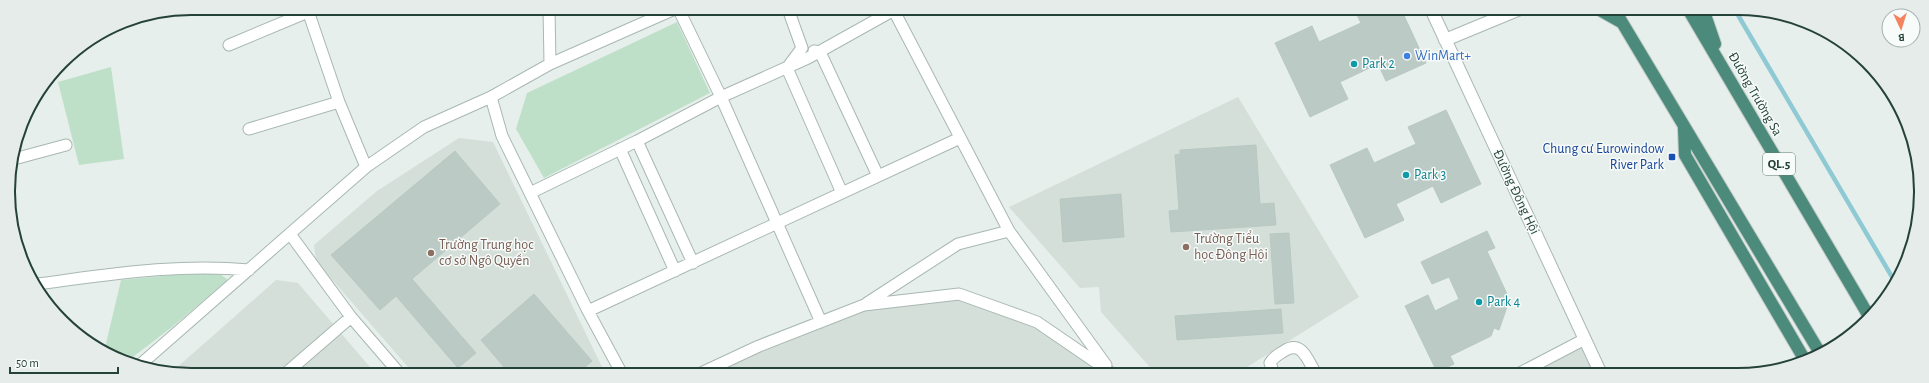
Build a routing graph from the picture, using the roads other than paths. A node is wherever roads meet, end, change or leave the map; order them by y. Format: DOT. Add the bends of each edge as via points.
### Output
graph roads {
  1 [pos="297,15"];
  2 [pos="310,15"];
  3 [pos="549,15"];
  4 [pos="662,15"];
  5 [pos="681,15"];
  6 [pos="790,15"];
  7 [pos="885,15"];
  8 [pos="897,15"];
  9 [pos="1434,15"];
  10 [pos="1505,15"];
  11 [pos="1609,15"];
  12 [pos="1617,15"];
  13 [pos="1691,15"];
  14 [pos="1705,15"];
  15 [pos="1621,22"];
  16 [pos="1445,40"];
  17 [pos="229,45"];
  18 [pos="802,48"];
  19 [pos="820,52"];
  20 [pos="550,64"];
  21 [pos="787,68"];
  22 [pos="1725,71"];
  23 [pos="491,97"];
  24 [pos="721,97"];
  25 [pos="339,102"];
  26 [pos="1684,127"];
  27 [pos="249,129"];
  28 [pos="960,138"];
  29 [pos="637,141"];
  30 [pos="66,146"];
  31 [pos="620,149"];
  32 [pos="18,158"];
  33 [pos="366,167"];
  34 [pos="878,176"];
  35 [pos="530,193"];
  36 [pos="842,193"];
  37 [pos="776,224"];
  38 [pos="1009,231"];
  39 [pos="290,234"];
  40 [pos="693,262"];
  41 [pos="249,270"];
  42 [pos="674,271"];
  43 [pos="41,283"];
  44 [pos="864,305"];
  45 [pos="588,312"];
  46 [pos="1866,312"];
  47 [pos="351,317"];
  48 [pos="821,322"];
  49 [pos="1585,339"];
  50 [pos="1818,349"];
  51 [pos="1802,356"];
  52 [pos="144,361"];
  53 [pos="292,368"];
  54 [pos="395,368"];
  55 [pos="619,368"];
  56 [pos="712,368"];
  57 [pos="1105,368"];
  58 [pos="1108,368"];
  59 [pos="1272,368"];
  60 [pos="1312,368"];
  61 [pos="1529,368"];
  62 [pos="1598,368"];
  1 -- 17 [label="street"];
  2 -- 25 [label="street"];
  3 -- 20 [label="street"];
  4 -- 20 [label="street"];
  5 -- 24 [label="street"];
  6 -- 18 [label="street"];
  7 -- 19 [label="street"];
  8 -- 28 [label="street"];
  9 -- 16 [label="street, Đường Đông Hội"];
  10 -- 16 [label="street"];
  11 -- 15 [label="highway"];
  12 -- 15 [label="highway"];
  13 -- 22 [label="highway, Đường Trường Sa / QL.5"];
  14 -- 22 [label="highway"];
  15 -- 26 [label="highway"];
  16 -- 49 [label="street, Đường Đông Hội"];
  18 -- 19 [label="street"];
  18 -- 21 [label="street"];
  19 -- 21 [label="street"];
  19 -- 34 [label="street"];
  20 -- 23 [label="street"];
  21 -- 24 [label="street"];
  21 -- 36 [label="street"];
  22 -- 46 [label="highway, Đường Trường Sa / QL.5"];
  23 -- 33 [label="street" via="424,127"];
  23 -- 35 [label="street" via="502,136"];
  24 -- 29 [label="street"];
  24 -- 37 [label="street"];
  25 -- 27 [label="street"];
  25 -- 33 [label="street"];
  26 -- 50 [label="highway"];
  26 -- 51 [label="highway" via="1685,155"];
  28 -- 34 [label="street"];
  28 -- 38 [label="street"];
  29 -- 31 [label="street"];
  29 -- 40 [label="street"];
  30 -- 32 [label="street"];
  31 -- 35 [label="street"];
  31 -- 42 [label="street"];
  33 -- 39 [label="street"];
  34 -- 36 [label="street"];
  35 -- 45 [label="street"];
  36 -- 37 [label="street"];
  37 -- 40 [label="street"];
  37 -- 48 [label="street"];
  38 -- 44 [label="street" via="958,244"];
  38 -- 58 [label="street"];
  39 -- 41 [label="street"];
  39 -- 47 [label="street"];
  40 -- 42 [label="street"];
  41 -- 43 [label="street" via="223,267 189,268"];
  41 -- 52 [label="street"];
  42 -- 45 [label="street"];
  44 -- 48 [label="street"];
  44 -- 57 [label="street" via="960,294 1037,322"];
  45 -- 55 [label="street"];
  47 -- 53 [label="street"];
  47 -- 54 [label="street"];
  48 -- 56 [label="street"];
  49 -- 61 [label="street"];
  49 -- 62 [label="street, Đường Đông Hội"];
  59 -- 60 [label="street" via="1272,358 1295,346 1300,348"];
}
